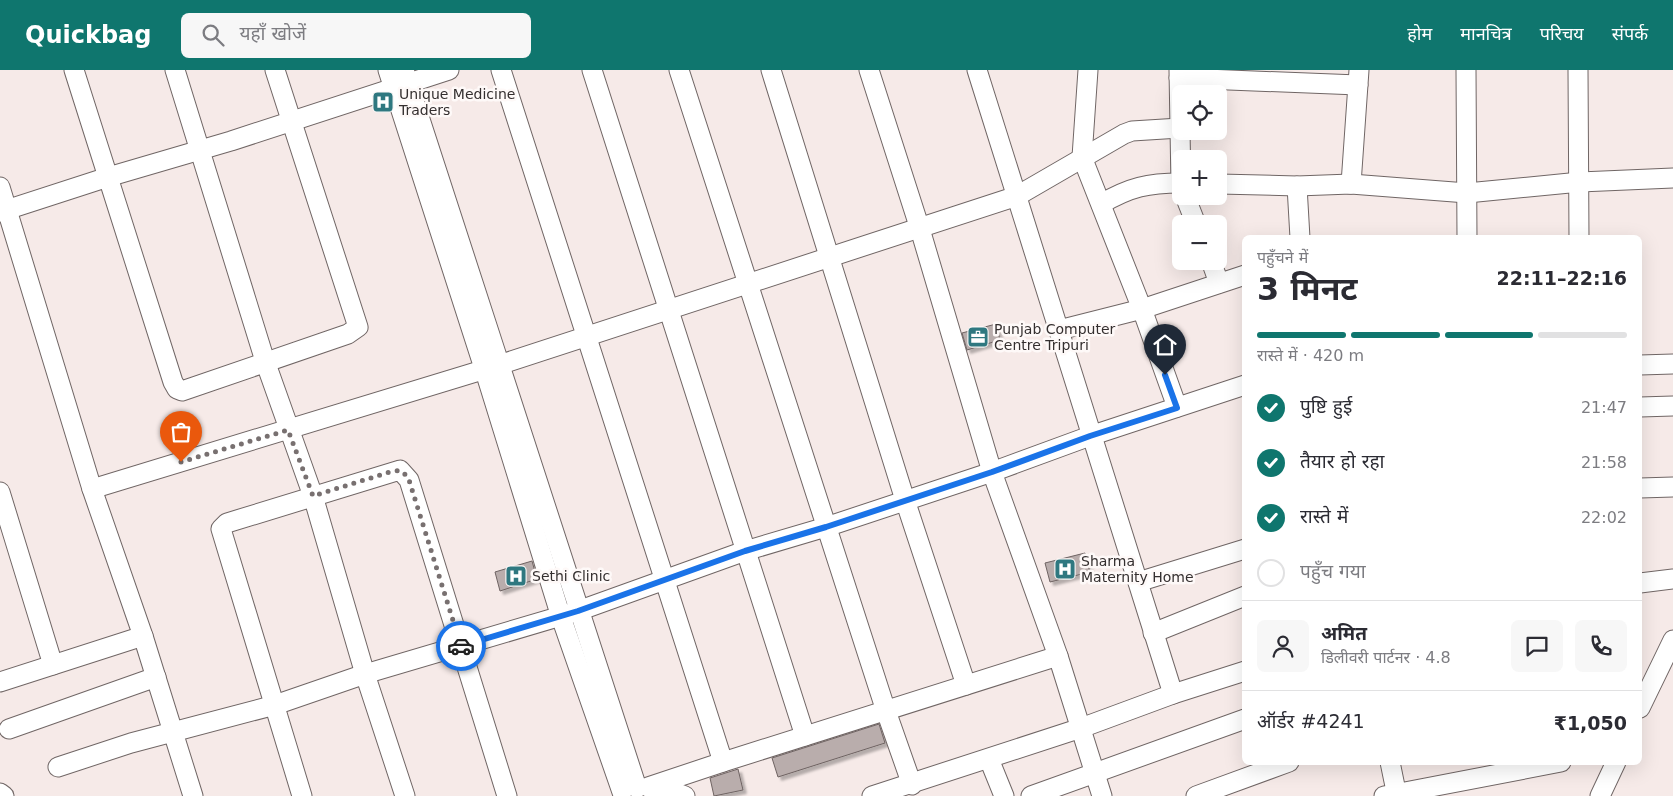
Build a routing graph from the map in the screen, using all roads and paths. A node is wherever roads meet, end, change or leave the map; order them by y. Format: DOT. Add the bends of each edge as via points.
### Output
graph roads {
  1 [pos="74,70"];
  2 [pos="175,70"];
  3 [pos="275,70"];
  4 [pos="388,70"];
  5 [pos="449,70"];
  6 [pos="501,70"];
  7 [pos="592,70"];
  8 [pos="679,70"];
  9 [pos="771,70"];
  10 [pos="868,70"];
  11 [pos="977,70"];
  12 [pos="1088,70"];
  13 [pos="1466,70"];
  14 [pos="1578,70"];
  15 [pos="1179,74"];
  16 [pos="1359,77"];
  17 [pos="402,80"];
  18 [pos="291,121"];
  19 [pos="1172,128"];
  20 [pos="201,150"];
  21 [pos="1082,157"];
  22 [pos="108,177"];
  23 [pos="1673,178"];
  24 [pos="1580,182"];
  25 [pos="1227,184"];
  26 [pos="1351,184"];
  27 [pos="1172,186"];
  28 [pos="1297,186"];
  29 [pos="0,187"];
  30 [pos="1467,193"];
  31 [pos="1017,196"];
  32 [pos="1101,204"];
  33 [pos="3,211"];
  34 [pos="920,229"];
  35 [pos="1300,235"];
  36 [pos="1467,235"];
  37 [pos="1580,235"];
  38 [pos="831,258"];
  39 [pos="1214,270"];
  40 [pos="1242,276"];
  41 [pos="1219,283"];
  42 [pos="749,284"];
  43 [pos="1142,309"];
  44 [pos="670,310"];
  45 [pos="1058,330"];
  46 [pos="587,336"];
  47 [pos="265,361"];
  48 [pos="1673,364"];
  49 [pos="1642,365"];
  50 [pos="492,366"];
  51 [pos="1242,386"];
  52 [pos="1642,406"];
  53 [pos="1673,406"];
  54 [pos="1177,408"];
  55 [pos="288,430"];
  56 [pos="1090,436"];
  57 [pos="992,472"];
  58 [pos="1673,487"];
  59 [pos="1642,488"];
  60 [pos="92,489"];
  61 [pos="0,492"];
  62 [pos="313,496"];
  63 [pos="905,500"];
  64 [pos="826,527"];
  65 [pos="9,550"];
  66 [pos="745,551"];
  67 [pos="1242,551"];
  68 [pos="666,579"];
  69 [pos="1673,579"];
  70 [pos="1138,582"];
  71 [pos="1642,582"];
  72 [pos="1242,597"];
  73 [pos="570,614"];
  74 [pos="1153,633"];
  75 [pos="143,636"];
  76 [pos="1673,640"];
  77 [pos="460,646"];
  78 [pos="1058,656"];
  79 [pos="54,665"];
  80 [pos="1659,665"];
  81 [pos="1642,669"];
  82 [pos="1242,672"];
  83 [pos="365,674"];
  84 [pos="156,677"];
  85 [pos="0,682"];
  86 [pos="966,685"];
  87 [pos="1172,694"];
  88 [pos="1642,703"];
  89 [pos="275,705"];
  90 [pos="886,711"];
  91 [pos="1242,720"];
  92 [pos="1081,728"];
  93 [pos="9,730"];
  94 [pos="174,732"];
  95 [pos="805,736"];
  96 [pos="989,759"];
  97 [pos="723,762"];
  98 [pos="1281,765"];
  99 [pos="1390,765"];
  100 [pos="1547,765"];
  101 [pos="1615,765"];
  102 [pos="58,767"];
  103 [pos="1095,772"];
  104 [pos="912,785"];
  105 [pos="631,791"];
  106 [pos="0,793"];
  107 [pos="1393,795"];
  108 [pos="4,796"];
  109 [pos="193,796"];
  110 [pos="302,796"];
  111 [pos="405,796"];
  112 [pos="507,796"];
  113 [pos="686,796"];
  114 [pos="872,796"];
  115 [pos="1004,796"];
  116 [pos="1031,796"];
  117 [pos="1102,796"];
  118 [pos="1196,796"];
  119 [pos="1600,796"];
  1 -- 22 [label="street"];
  2 -- 20 [label="street"];
  3 -- 18 [label="street"];
  4 -- 17 [label="street"];
  5 -- 17 [label="street"];
  6 -- 46 [label="street"];
  7 -- 44 [label="street"];
  8 -- 42 [label="street"];
  9 -- 38 [label="street"];
  10 -- 34 [label="street"];
  11 -- 31 [label="street"];
  12 -- 21 [label="street"];
  13 -- 30 [label="street"];
  14 -- 24 [label="street"];
  15 -- 16 [label="street"];
  16 -- 26 [label="street"];
  17 -- 18 [label="street"];
  17 -- 50 [label="street"];
  18 -- 20 [label="street"];
  18 -- 47 [label="street" via="358,327 348,334"];
  19 -- 21 [label="street" via="1132,131"];
  20 -- 22 [label="street"];
  20 -- 47 [label="street"];
  21 -- 31 [label="street"];
  21 -- 32 [label="street"];
  22 -- 33 [label="street"];
  22 -- 47 [label="street" via="177,389 191,389"];
  23 -- 24 [label="street"];
  24 -- 30 [label="street"];
  24 -- 37 [label="street"];
  25 -- 28 [label="street"];
  26 -- 28 [label="street"];
  26 -- 30 [label="street"];
  27 -- 32 [label="street" via="1150,183"];
  28 -- 35 [label="street"];
  29 -- 33 [label="street"];
  30 -- 36 [label="street"];
  31 -- 34 [label="street"];
  31 -- 45 [label="street"];
  32 -- 43 [label="street"];
  33 -- 60 [label="street"];
  34 -- 38 [label="street"];
  34 -- 57 [label="street"];
  38 -- 42 [label="street"];
  38 -- 63 [label="street"];
  39 -- 41 [label="street"];
  40 -- 41 [label="street"];
  41 -- 43 [label="street"];
  42 -- 44 [label="street"];
  42 -- 64 [label="street"];
  43 -- 45 [label="street"];
  43 -- 54 [label="street"];
  44 -- 46 [label="street"];
  44 -- 66 [label="street"];
  45 -- 56 [label="street"];
  46 -- 50 [label="street"];
  46 -- 68 [label="street"];
  47 -- 55 [label="street"];
  48 -- 49 [label="street"];
  50 -- 55 [label="street"];
  50 -- 73 [label="street"];
  51 -- 54 [label="street"];
  52 -- 53 [label="street"];
  54 -- 56 [label="street"];
  55 -- 60 [label="street"];
  55 -- 62 [label="street"];
  56 -- 57 [label="street"];
  56 -- 70 [label="street"];
  57 -- 63 [label="street"];
  57 -- 78 [label="street"];
  58 -- 59 [label="street"];
  60 -- 75 [label="street"];
  61 -- 65 [label="street"];
  62 -- 77 [label="street" via="393,471 405,473"];
  62 -- 83 [label="street"];
  62 -- 89 [label="street" via="227,523 221,529"];
  63 -- 64 [label="street"];
  63 -- 86 [label="street"];
  64 -- 66 [label="street"];
  64 -- 90 [label="street"];
  65 -- 79 [label="street"];
  66 -- 68 [label="street"];
  66 -- 95 [label="street"];
  67 -- 70 [label="street"];
  68 -- 73 [label="street"];
  68 -- 97 [label="street"];
  69 -- 71 [label="street"];
  70 -- 74 [label="street"];
  72 -- 74 [label="street"];
  73 -- 77 [label="street"];
  73 -- 105 [label="street"];
  74 -- 87 [label="street"];
  75 -- 79 [label="street"];
  75 -- 84 [label="street"];
  76 -- 80 [label="street"];
  77 -- 83 [label="street"];
  77 -- 112 [label="street"];
  78 -- 86 [label="street"];
  78 -- 92 [label="street"];
  79 -- 85 [label="street"];
  80 -- 81 [label="street"];
  80 -- 88 [label="street"];
  82 -- 87 [label="street"];
  83 -- 89 [label="street"];
  83 -- 111 [label="street"];
  84 -- 93 [label="street"];
  84 -- 94 [label="street"];
  86 -- 90 [label="street"];
  87 -- 92 [label="street"];
  89 -- 94 [label="street"];
  89 -- 110 [label="street"];
  90 -- 95 [label="street"];
  90 -- 104 [label="street"];
  91 -- 103 [label="street"];
  92 -- 96 [label="street"];
  92 -- 103 [label="street"];
  94 -- 102 [label="street"];
  94 -- 109 [label="street"];
  95 -- 97 [label="street"];
  96 -- 104 [label="street"];
  96 -- 115 [label="street"];
  97 -- 105 [label="street"];
  98 -- 118 [label="street"];
  99 -- 107 [label="street"];
  100 -- 107 [label="street"];
  101 -- 119 [label="street"];
  103 -- 116 [label="street"];
  103 -- 117 [label="street"];
  104 -- 114 [label="street"];
  105 -- 113 [label="street" via="661,788"];
  106 -- 108 [label="street"];
}
